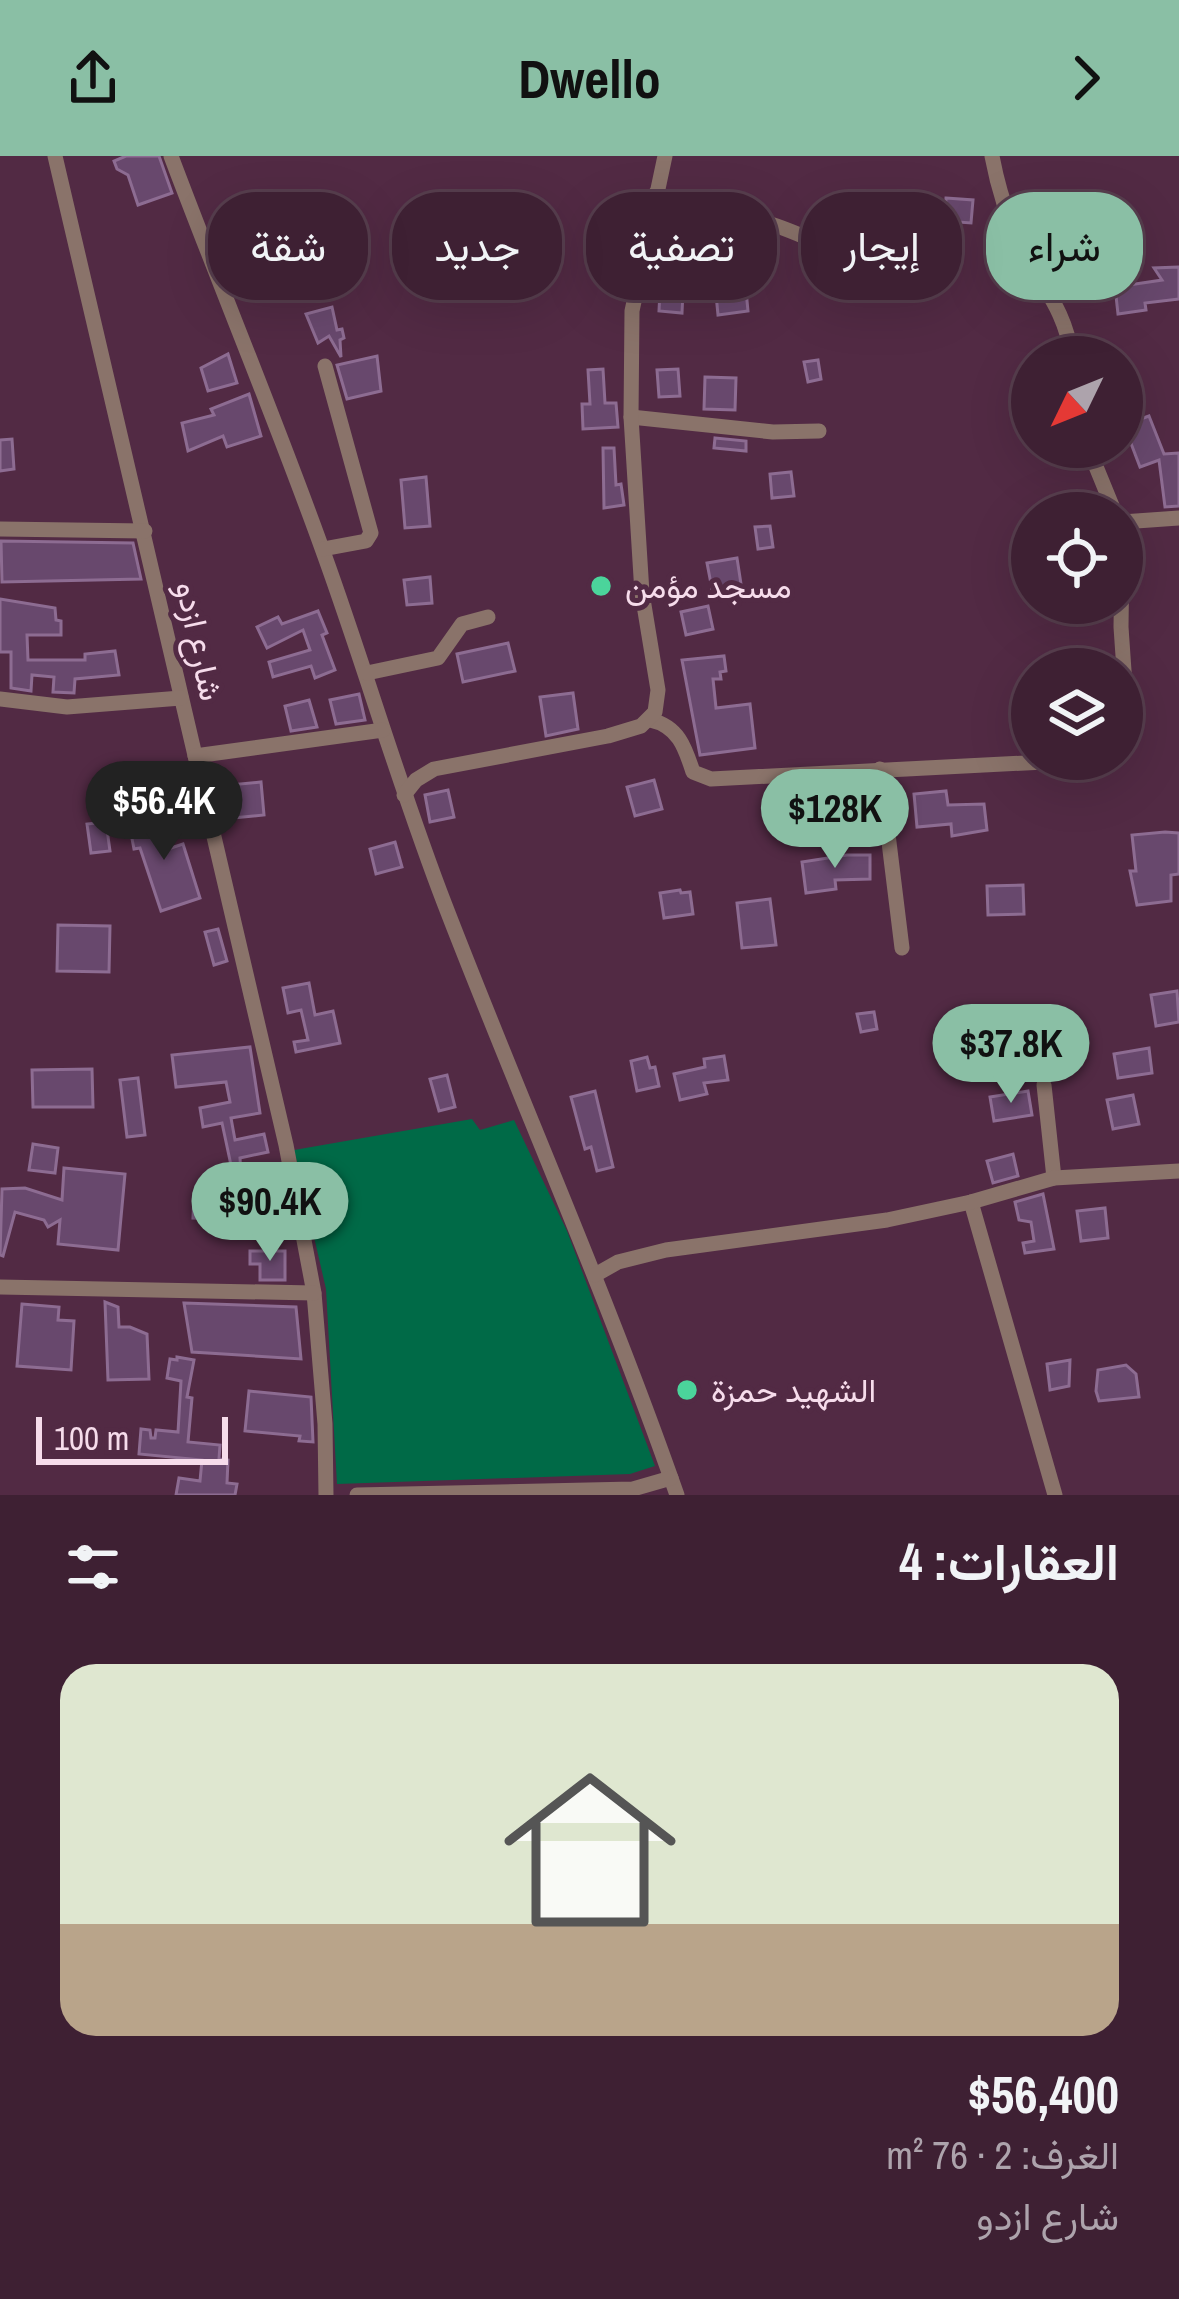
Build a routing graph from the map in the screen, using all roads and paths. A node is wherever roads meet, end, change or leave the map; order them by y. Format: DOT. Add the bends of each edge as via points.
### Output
graph roads {
  1 [pos="55,156"];
  2 [pos="172,156"];
  3 [pos="664,156"];
  4 [pos="992,156"];
  5 [pos="655,192"];
  6 [pos="634,300"];
  7 [pos="1067,336"];
  8 [pos="325,366"];
  9 [pos="631,417"];
  10 [pos="819,430"];
  11 [pos="1179,518"];
  12 [pos="1143,521"];
  13 [pos="0,529"];
  14 [pos="145,531"];
  15 [pos="323,549"];
  16 [pos="488,617"];
  17 [pos="367,673"];
  18 [pos="181,698"];
  19 [pos="0,699"];
  20 [pos="650,720"];
  21 [pos="382,730"];
  22 [pos="195,756"];
  23 [pos="1011,763"];
  24 [pos="880,769"];
  25 [pos="404,795"];
  26 [pos="902,948"];
  27 [pos="1044,1085"];
  28 [pos="1179,1171"];
  29 [pos="1054,1178"];
  30 [pos="971,1202"];
  31 [pos="595,1275"];
  32 [pos="0,1287"];
  33 [pos="314,1292"];
  34 [pos="674,1486"];
  35 [pos="528,1493"];
  36 [pos="326,1495"];
  37 [pos="358,1495"];
  38 [pos="1055,1495"];
  1 -- 14 [label="street, شارع ازدو"];
  2 -- 15 [label="street"];
  3 -- 5 [label="street"];
  4 -- 7 [label="street" via="1000,198"];
  6 -- 9 [label="street"];
  8 -- 15 [label="street" via="370,533 367,541"];
  9 -- 10 [label="street" via="773,433"];
  9 -- 20 [label="street" via="641,592 658,691"];
  11 -- 12 [label="street"];
  13 -- 14 [label="street"];
  14 -- 18 [label="street, شارع ازدو"];
  15 -- 17 [label="street"];
  16 -- 17 [label="street" via="462,624 438,658"];
  17 -- 21 [label="street"];
  18 -- 19 [label="street" via="67,707"];
  18 -- 22 [label="street, شارع ازدو"];
  20 -- 24 [label="street" via="674,730 701,778"];
  20 -- 25 [label="street" via="608,736 434,769"];
  21 -- 22 [label="street"];
  21 -- 25 [label="street"];
  22 -- 33 [label="street, شارع ازدو"];
  23 -- 24 [label="street"];
  24 -- 26 [label="street"];
  25 -- 31 [label="street"];
  27 -- 29 [label="street"];
  28 -- 29 [label="street"];
  29 -- 30 [label="street"];
  30 -- 31 [label="street" via="666,1250"];
  30 -- 38 [label="street"];
  31 -- 34 [label="street"];
  32 -- 33 [label="street"];
  33 -- 36 [label="street, شارع ازدو"];
  34 -- 35 [label="street"];
  35 -- 37 [label="street"];
}
